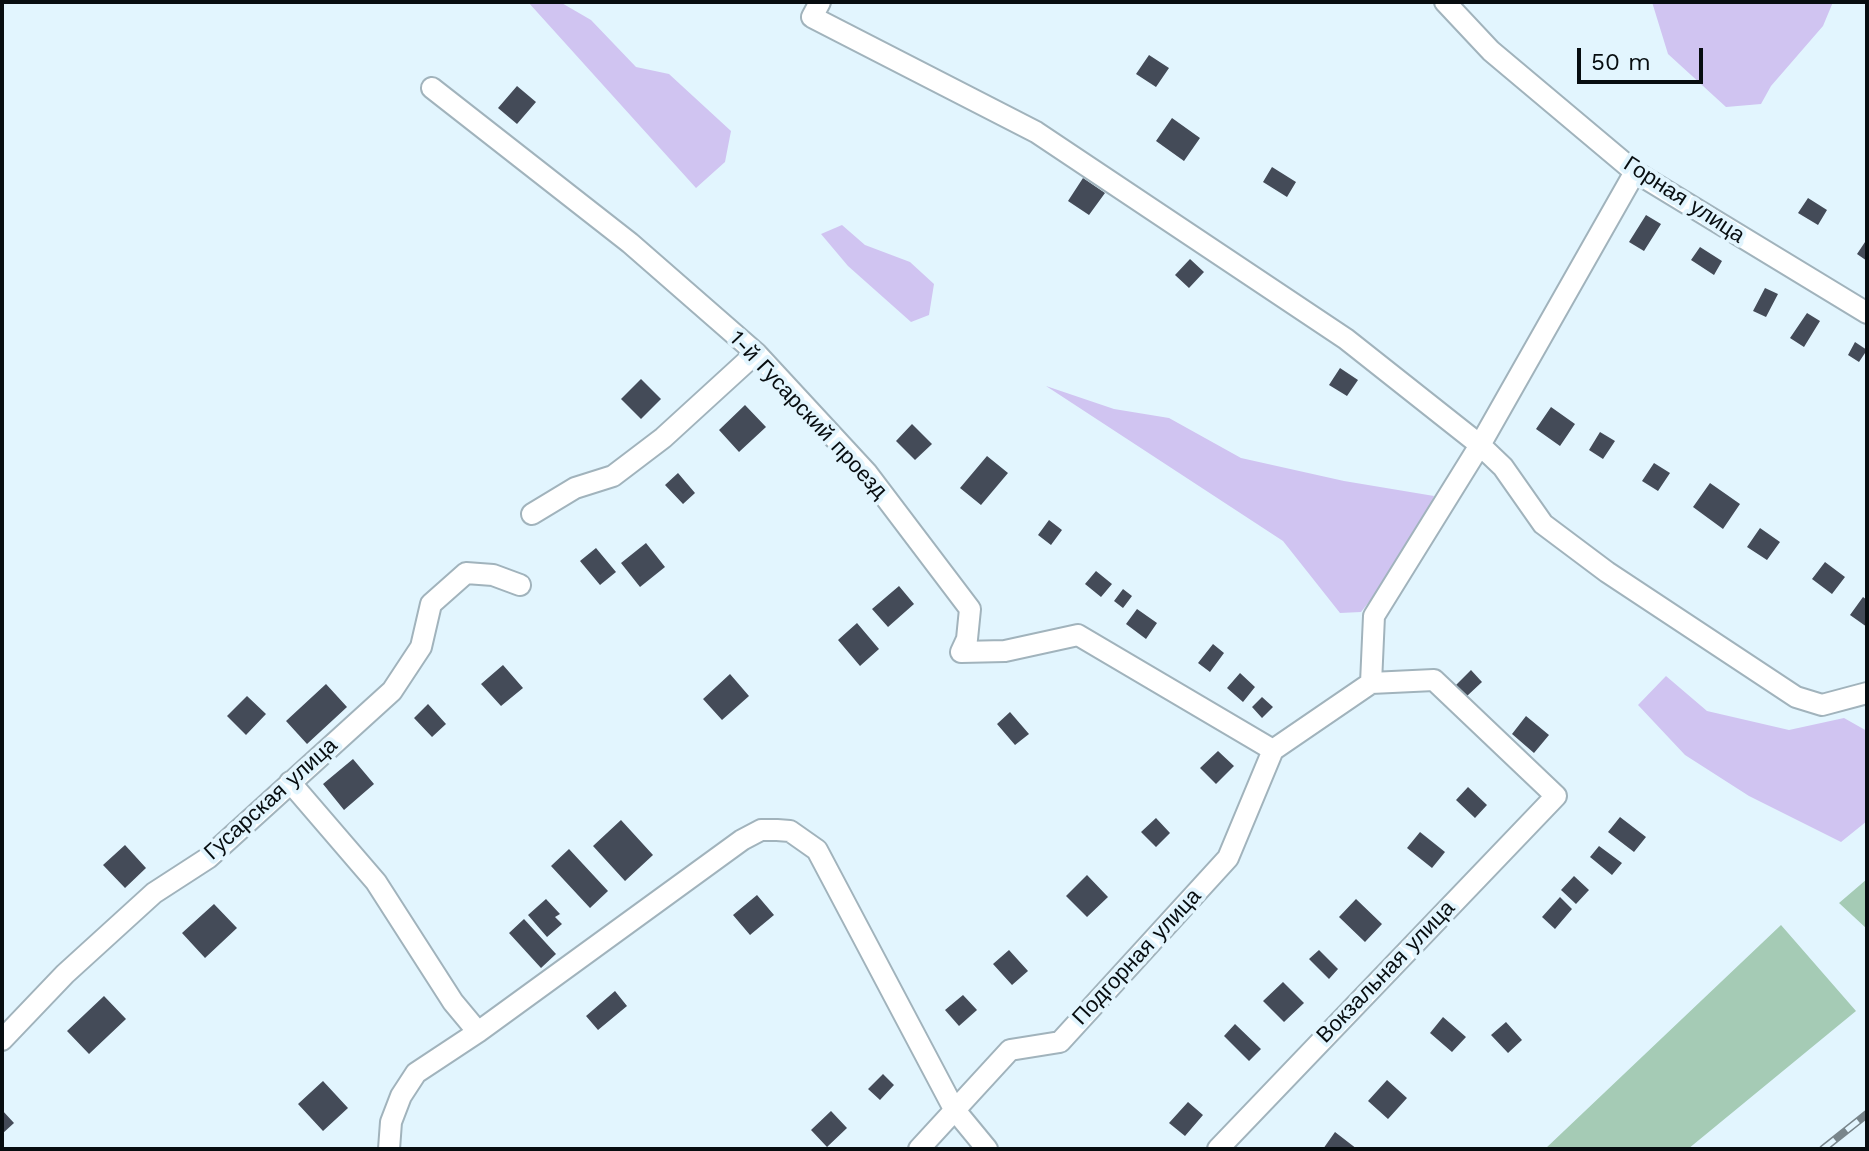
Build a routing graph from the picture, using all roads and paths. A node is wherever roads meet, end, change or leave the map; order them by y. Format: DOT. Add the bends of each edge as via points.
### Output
graph roads {
  1 [pos="820,2"];
  2 [pos="1445,2"];
  3 [pos="432,88"];
  4 [pos="1635,172"];
  5 [pos="1867,313"];
  6 [pos="756,353"];
  7 [pos="1480,445"];
  8 [pos="532,514"];
  9 [pos="520,585"];
  10 [pos="1371,683"];
  11 [pos="1867,693"];
  12 [pos="1273,750"];
  13 [pos="290,782"];
  14 [pos="478,1032"];
  15 [pos="2,1040"];
  16 [pos="954,1109"];
  17 [pos="389,1149"];
  18 [pos="919,1149"];
  19 [pos="987,1149"];
  20 [pos="1218,1149"];
  1 -- 7 [label="street" via="812,17 1036,132 1346,339"];
  2 -- 4 [label="street, Горная улица" via="1491,51"];
  3 -- 6 [label="street, 1-й Гусарский проезд" via="630,243"];
  4 -- 5 [label="street, Горная улица"];
  4 -- 7 [label="street"];
  6 -- 8 [label="street" via="613,476 575,488"];
  6 -- 12 [label="street, 1-й Гусарский проезд" via="867,473 970,609 961,652 1005,651 1078,635"];
  7 -- 10 [label="street" via="1374,616"];
  7 -- 11 [label="street" via="1503,467 1543,524 1796,697 1822,705"];
  9 -- 13 [label="street, Гусарская улица" via="466,573 431,604 421,647 392,691"];
  10 -- 12 [label="street"];
  10 -- 20 [label="street, Вокзальная улица" via="1434,680 1556,796"];
  12 -- 16 [label="street, Подгорная улица" via="1228,858 1060,1042 1010,1050"];
  13 -- 14 [label="street" via="376,882"];
  13 -- 15 [label="street, Гусарская улица" via="208,858 154,893"];
  14 -- 16 [label="street" via="742,840 761,830 790,831 817,850"];
  14 -- 17 [label="street" via="416,1073 391,1122"];
  16 -- 18 [label="street, Подгорная улица"];
  16 -- 19 [label="street"];
}
